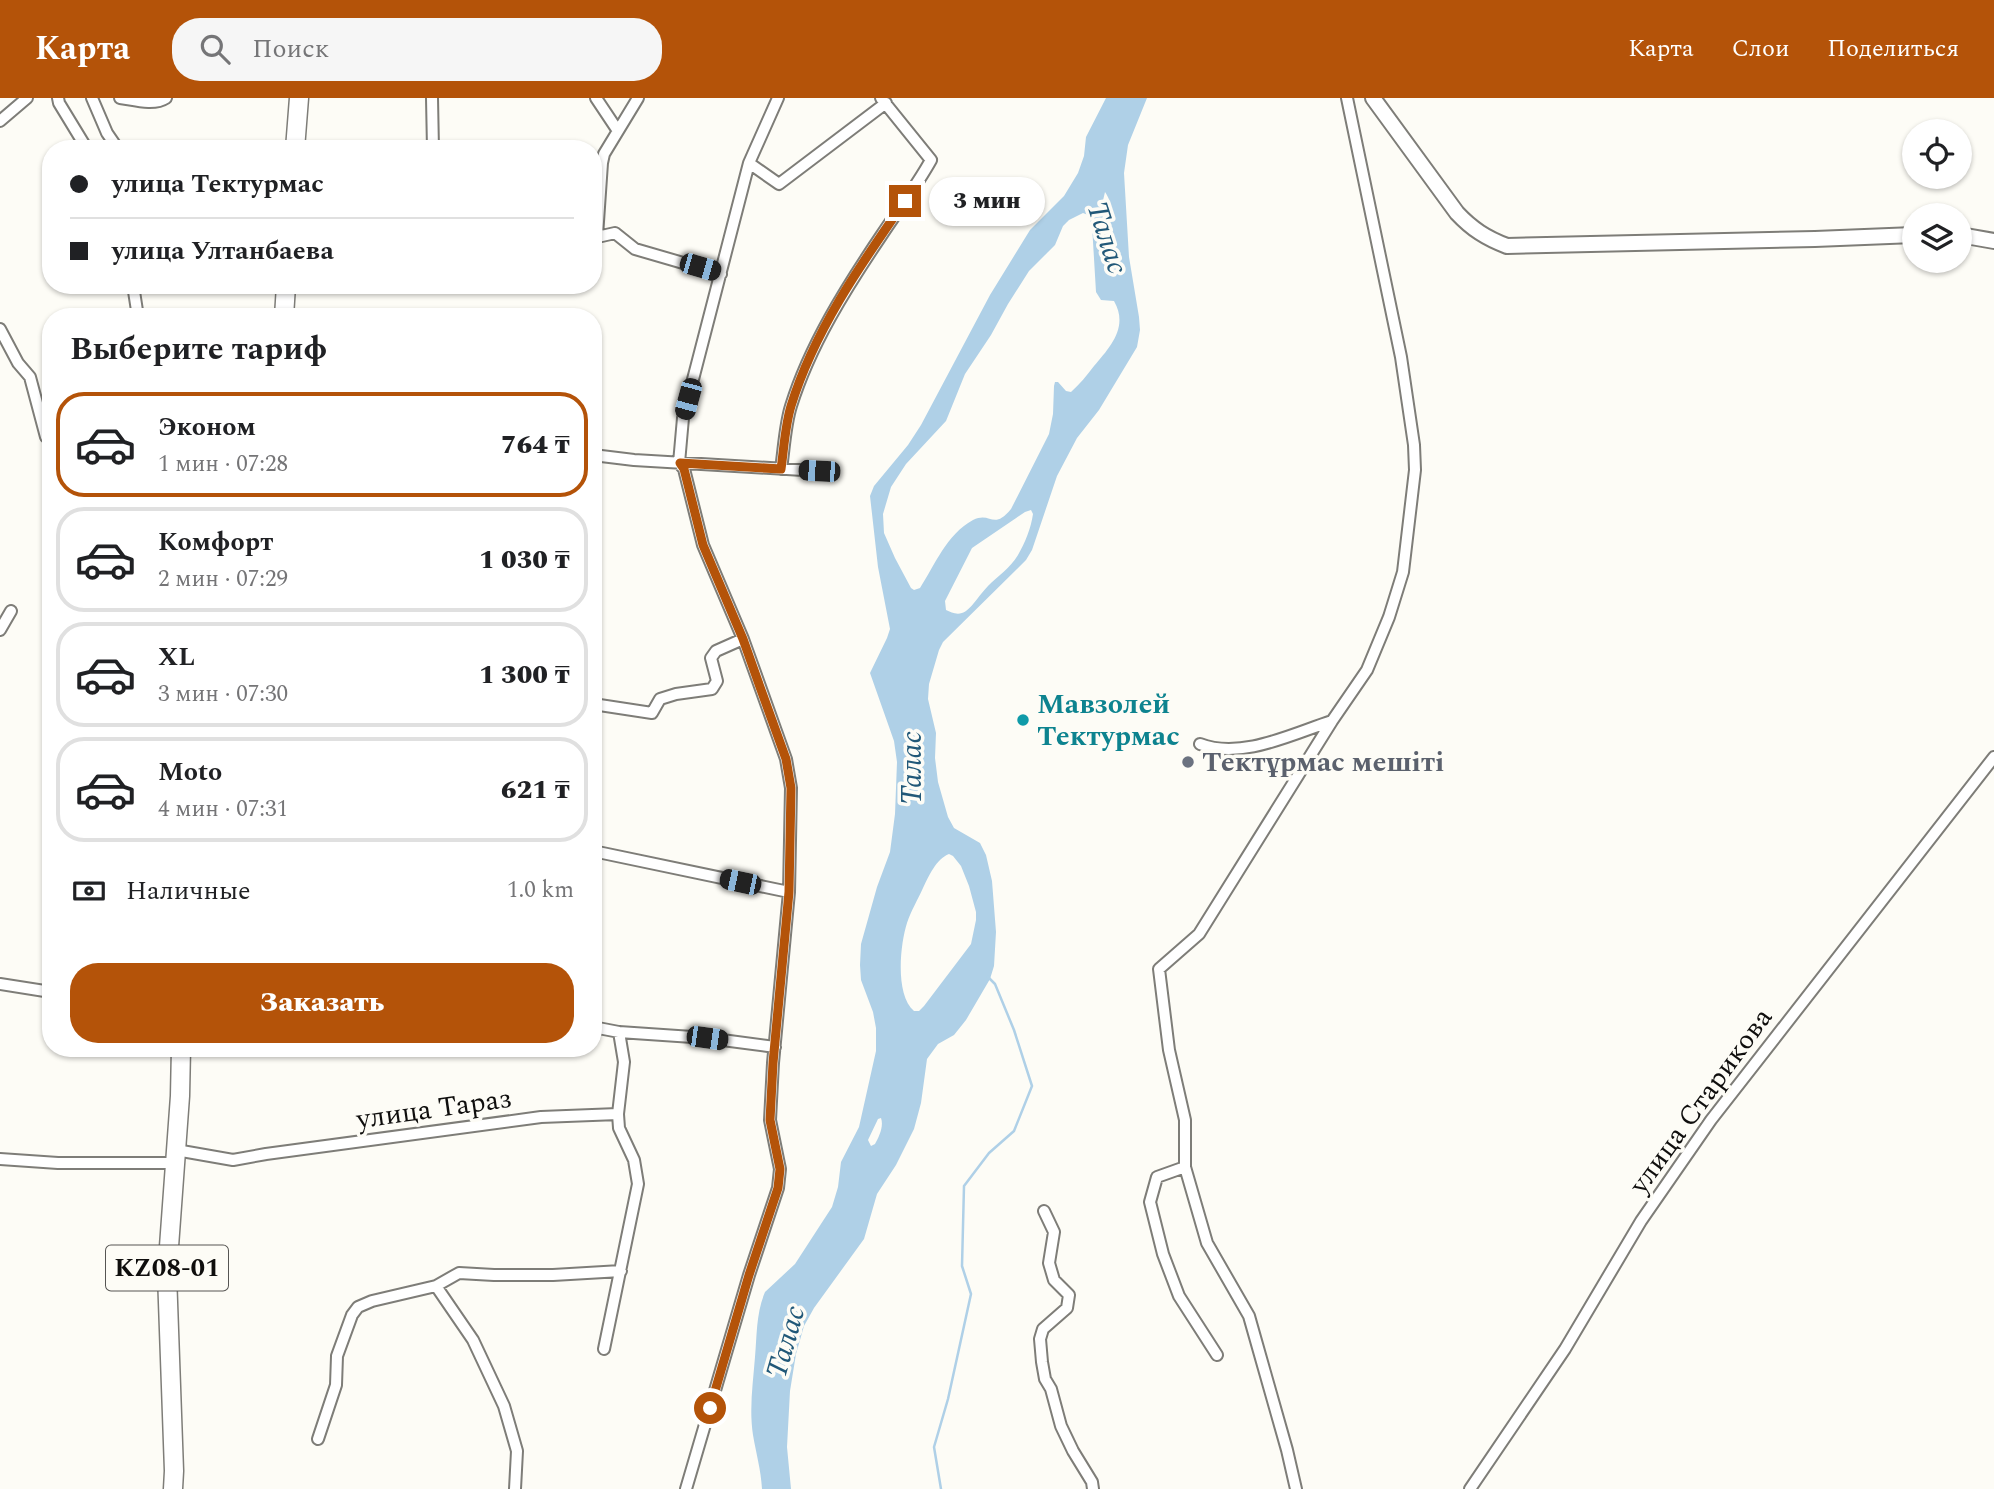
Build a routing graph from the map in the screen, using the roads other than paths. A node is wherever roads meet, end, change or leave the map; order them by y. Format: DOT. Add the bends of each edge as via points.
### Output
graph roads {
  1 [pos="27,98"];
  2 [pos="58,98"];
  3 [pos="92,98"];
  4 [pos="120,98"];
  5 [pos="166,98"];
  6 [pos="299,98"];
  7 [pos="432,98"];
  8 [pos="596,98"];
  9 [pos="638,98"];
  10 [pos="778,98"];
  11 [pos="1347,98"];
  12 [pos="1373,98"];
  13 [pos="883,101"];
  14 [pos="0,121"];
  15 [pos="618,131"];
  16 [pos="82,140"];
  17 [pos="112,140"];
  18 [pos="296,140"];
  19 [pos="433,140"];
  20 [pos="602,160"];
  21 [pos="749,163"];
  22 [pos="1902,235"];
  23 [pos="602,236"];
  24 [pos="1972,237"];
  25 [pos="1994,241"];
  26 [pos="722,274"];
  27 [pos="0,329"];
  28 [pos="42,422"];
  29 [pos="602,456"];
  30 [pos="680,463"];
  31 [pos="781,469"];
  32 [pos="819,471"];
  33 [pos="11,611"];
  34 [pos="0,630"];
  35 [pos="743,639"];
  36 [pos="602,705"];
  37 [pos="1332,721"];
  38 [pos="1200,744"];
  39 [pos="1994,757"];
  40 [pos="602,853"];
  41 [pos="789,892"];
  42 [pos="0,984"];
  43 [pos="42,991"];
  44 [pos="602,1028"];
  45 [pos="619,1031"];
  46 [pos="775,1047"];
  47 [pos="180,1057"];
  48 [pos="618,1114"];
  49 [pos="175,1156"];
  50 [pos="0,1159"];
  51 [pos="1185,1167"];
  52 [pos="1044,1212"];
  53 [pos="621,1271"];
  54 [pos="436,1286"];
  55 [pos="604,1349"];
  56 [pos="1217,1355"];
  57 [pos="318,1439"];
  58 [pos="1294,1488"];
  59 [pos="173,1489"];
  60 [pos="515,1489"];
  61 [pos="686,1489"];
  62 [pos="1093,1489"];
  63 [pos="1470,1489"];
  1 -- 14 [label="street"];
  2 -- 16 [label="street"];
  3 -- 17 [label="street"];
  4 -- 5 [label="street" via="149,102"];
  6 -- 18 [label="main road"];
  7 -- 19 [label="street"];
  8 -- 15 [label="street"];
  9 -- 15 [label="street"];
  10 -- 21 [label="street"];
  11 -- 37 [label="street" via="1401,357 1415,470 1403,572 1389,617 1367,670"];
  12 -- 22 [label="street" via="1471,228 1507,246"];
  13 -- 21 [label="street" via="779,184"];
  13 -- 31 [label="street" via="930,160 849,285 815,347 791,407"];
  15 -- 20 [label="street"];
  21 -- 26 [label="street"];
  23 -- 26 [label="street" via="615,233 635,248"];
  24 -- 25 [label="street"];
  26 -- 30 [label="street" via="683,418"];
  27 -- 28 [label="street" via="30,377"];
  29 -- 30 [label="street"];
  30 -- 31 [label="street"];
  30 -- 35 [label="street" via="703,545"];
  31 -- 32 [label="street"];
  33 -- 34 [label="street"];
  35 -- 36 [label="street" via="711,658 717,681 712,689 660,699 652,713"];
  35 -- 41 [label="street" via="786,759 791,788"];
  37 -- 38 [label="street" via="1244,748 1226,750"];
  37 -- 51 [label="street" via="1199,934 1159,969 1169,1050 1185,1120"];
  39 -- 63 [label="street, улица Старикова" via="1711,1120"];
  40 -- 41 [label="street"];
  41 -- 46 [label="street"];
  42 -- 43 [label="street"];
  44 -- 45 [label="street"];
  45 -- 46 [label="street"];
  45 -- 48 [label="street" via="624,1062"];
  46 -- 61 [label="street" via="770,1120 780,1169 778,1188"];
  47 -- 49 [label="main road, KZ08-01"];
  48 -- 49 [label="street, улица Тараз" via="541,1117 233,1160"];
  48 -- 53 [label="street" via="638,1184"];
  49 -- 50 [label="street, улица Тараз" via="58,1163"];
  49 -- 59 [label="main road, KZ08-01" via="167,1274"];
  51 -- 56 [label="street" via="1157,1177 1150,1202 1179,1296"];
  51 -- 58 [label="street" via="1206,1243 1249,1316"];
  52 -- 62 [label="street" via="1054,1232 1049,1263 1054,1280 1069,1295 1067,1308 1044,1329 1040,1339 1045,1379 1061,1426"];
  53 -- 54 [label="street" via="459,1273"];
  53 -- 55 [label="street"];
  54 -- 57 [label="street" via="358,1307 337,1356 336,1385"];
  54 -- 60 [label="street" via="473,1340 504,1406 517,1451"];
}
